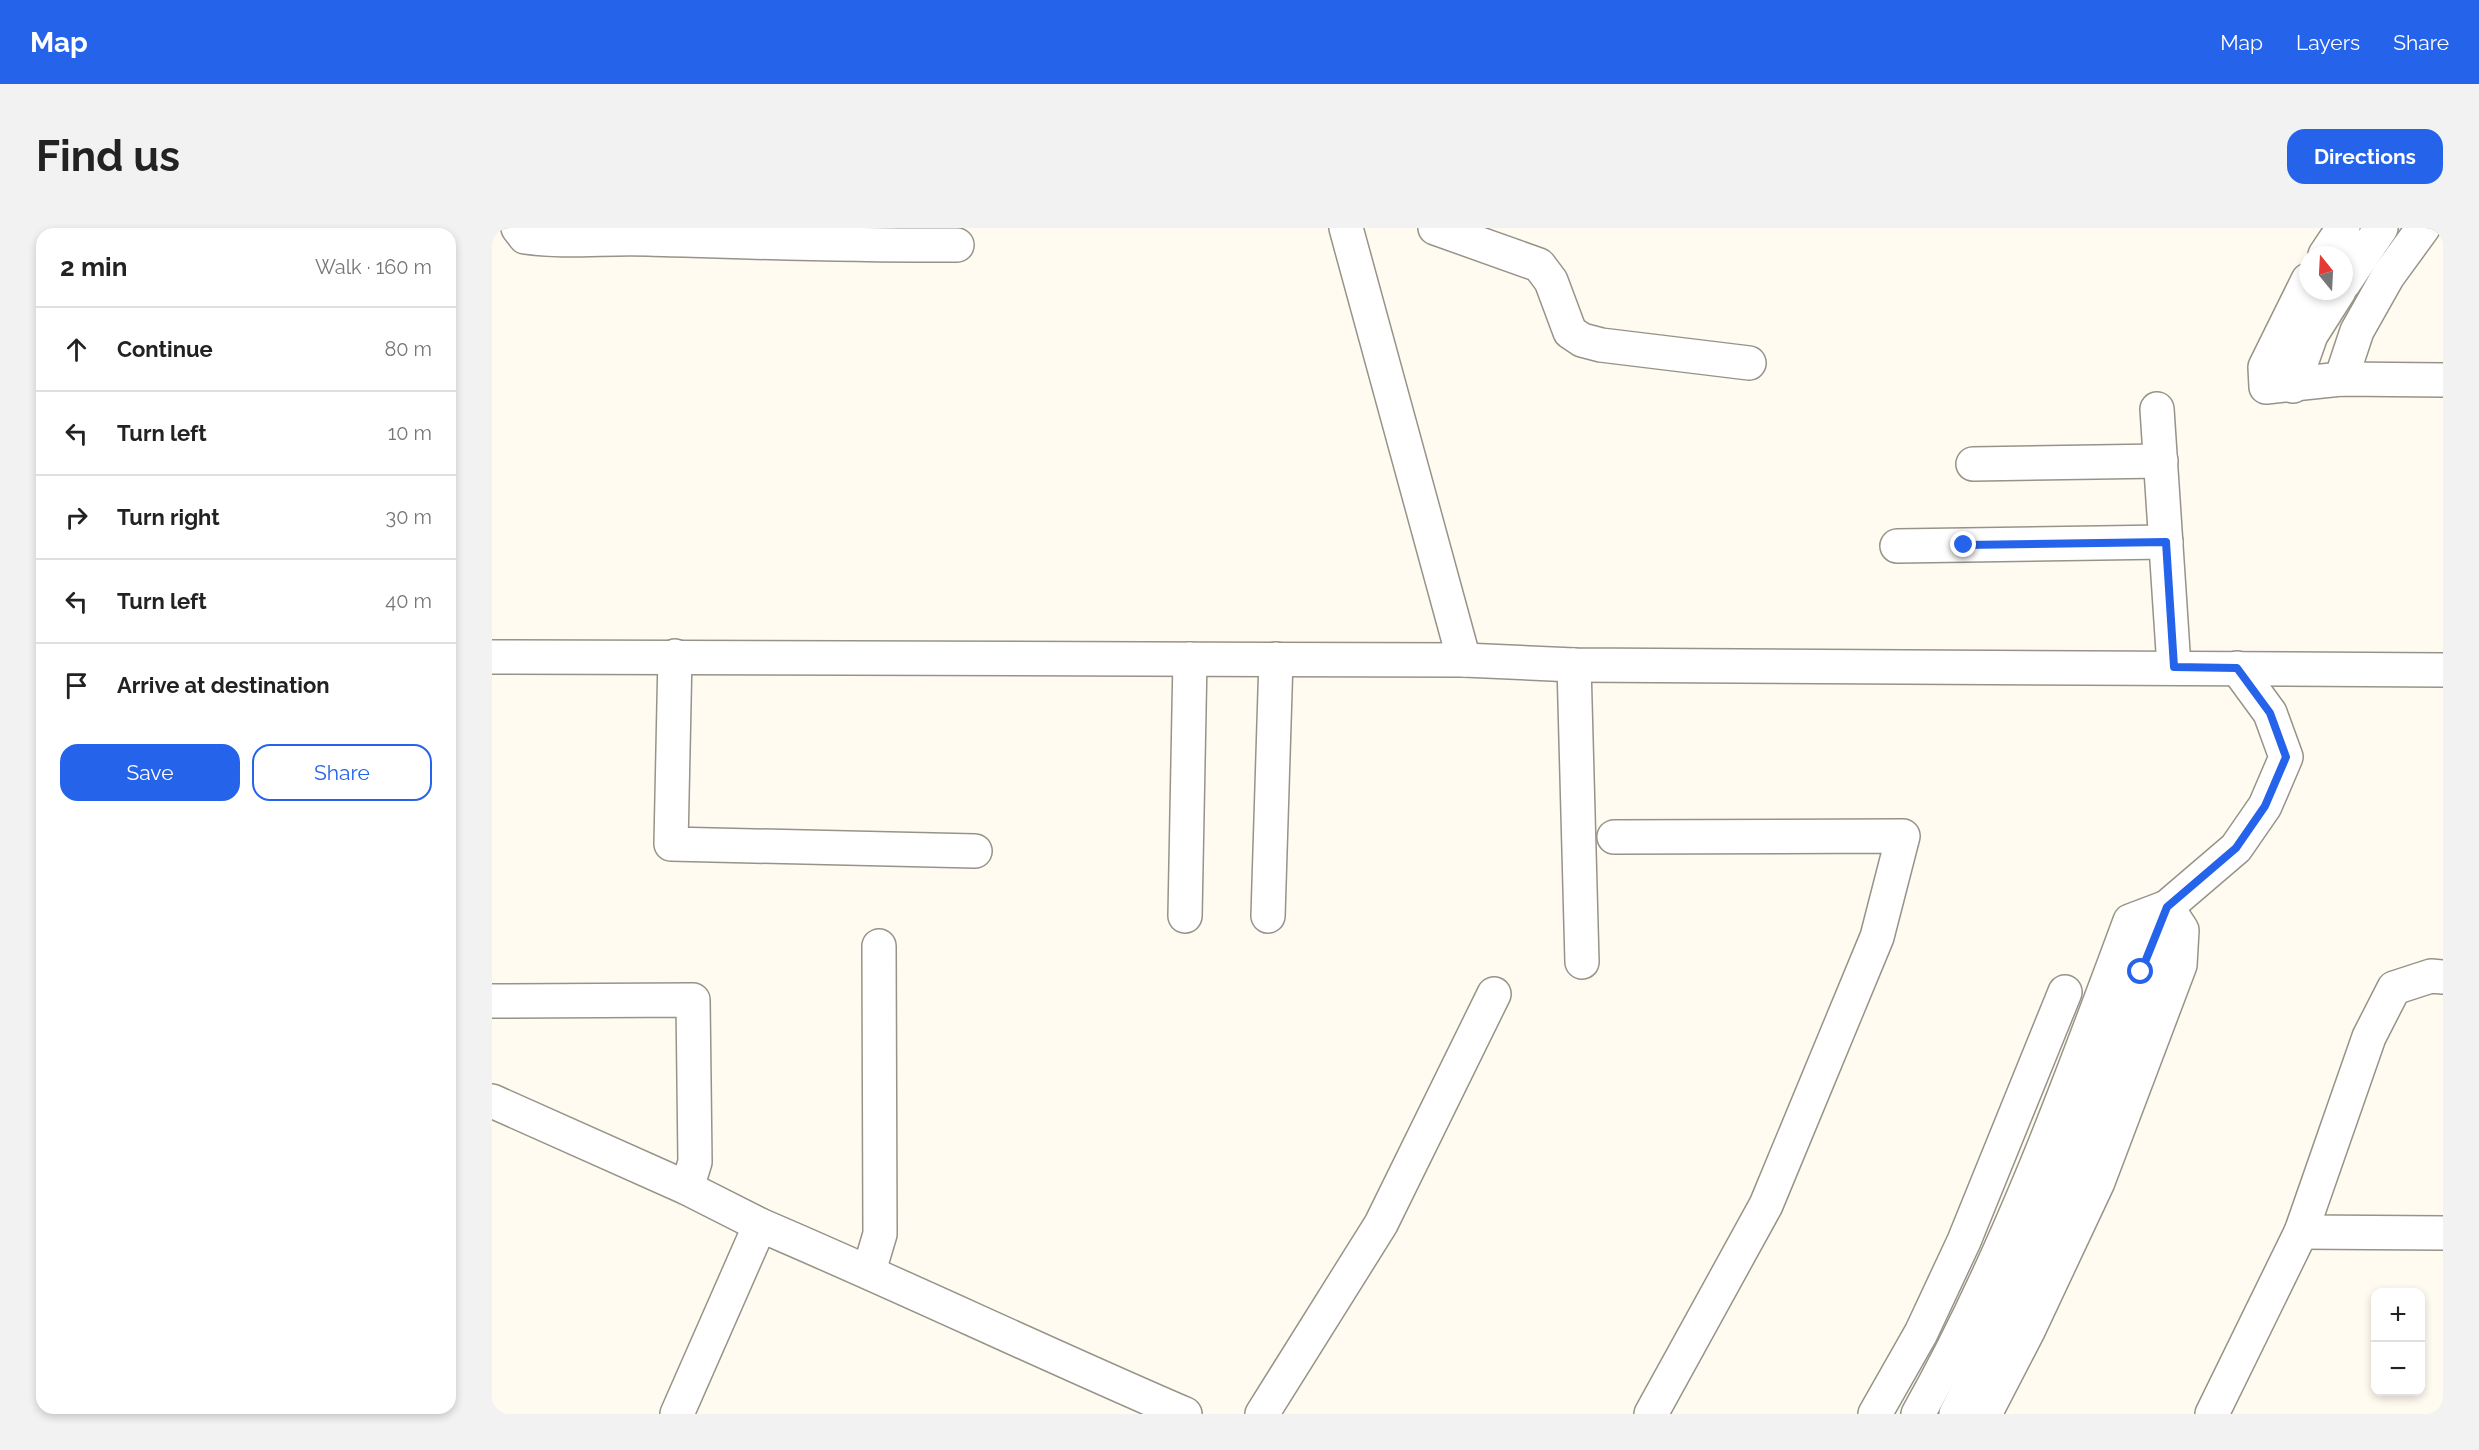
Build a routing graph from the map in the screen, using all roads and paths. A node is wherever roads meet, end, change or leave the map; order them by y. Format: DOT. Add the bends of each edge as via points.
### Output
graph roads {
  1 [pos="518,228"];
  2 [pos="1346,228"];
  3 [pos="1435,228"];
  4 [pos="2343,228"];
  5 [pos="2381,228"];
  6 [pos="2423,228"];
  7 [pos="633,233"];
  8 [pos="876,237"];
  9 [pos="957,245"];
  10 [pos="2331,246"];
  11 [pos="2353,270"];
  12 [pos="2299,298"];
  13 [pos="2333,300"];
  14 [pos="1749,363"];
  15 [pos="2341,380"];
  16 [pos="2443,380"];
  17 [pos="2293,386"];
  18 [pos="2157,409"];
  19 [pos="2161,461"];
  20 [pos="1973,464"];
  21 [pos="2166,542"];
  22 [pos="1897,546"];
  23 [pos="675,656"];
  24 [pos="492,657"];
  25 [pos="1190,659"];
  26 [pos="1276,659"];
  27 [pos="1464,660"];
  28 [pos="1574,665"];
  29 [pos="2174,667"];
  30 [pos="2237,668"];
  31 [pos="2443,669"];
  32 [pos="1614,837"];
  33 [pos="975,851"];
  34 [pos="2167,907"];
  35 [pos="1185,916"];
  36 [pos="1268,916"];
  37 [pos="879,946"];
  38 [pos="1582,962"];
  39 [pos="2443,977"];
  40 [pos="2065,992"];
  41 [pos="1494,994"];
  42 [pos="492,1000"];
  43 [pos="492,1101"];
  44 [pos="687,1188"];
  45 [pos="760,1225"];
  46 [pos="2301,1232"];
  47 [pos="2443,1233"];
  48 [pos="869,1271"];
  49 [pos="677,1414"];
  50 [pos="1185,1414"];
  51 [pos="1262,1414"];
  52 [pos="1651,1414"];
  53 [pos="1875,1414"];
  54 [pos="1918,1414"];
  55 [pos="1956,1414"];
  56 [pos="1985,1414"];
  57 [pos="2212,1414"];
  1 -- 7 [label="street" via="525,237 541,239"];
  2 -- 27 [label="street"];
  3 -- 14 [label="street" via="1539,265 1551,281 1575,337 1601,345"];
  4 -- 10 [label="street"];
  5 -- 11 [label="street"];
  6 -- 15 [label="street" via="2388,276 2357,331"];
  7 -- 8 [label="street"];
  8 -- 9 [label="street"];
  12 -- 17 [label="street" via="2265,367 2266,387"];
  13 -- 17 [label="street" via="2311,336"];
  15 -- 16 [label="street"];
  15 -- 17 [label="street"];
  18 -- 19 [label="street"];
  19 -- 20 [label="street"];
  19 -- 21 [label="street"];
  21 -- 22 [label="street"];
  21 -- 29 [label="street"];
  23 -- 24 [label="street"];
  23 -- 25 [label="street"];
  23 -- 33 [label="street" via="671,844"];
  25 -- 26 [label="street"];
  25 -- 35 [label="street"];
  26 -- 27 [label="street"];
  26 -- 36 [label="street"];
  27 -- 28 [label="street"];
  28 -- 29 [label="street"];
  28 -- 38 [label="street"];
  29 -- 30 [label="street"];
  30 -- 31 [label="street"];
  30 -- 34 [label="street" via="2270,713 2286,757 2265,806 2236,848"];
  32 -- 52 [label="street" via="1904,836 1877,937 1766,1205"];
  34 -- 54 [label="street" via="2130,921 2000,1251"];
  34 -- 55 [label="street" via="2059,1195"];
  34 -- 56 [label="street" via="2182,930 2180,965 2098,1182"];
  37 -- 48 [label="street" via="880,1234"];
  39 -- 46 [label="street" via="2431,976 2394,988 2369,1037"];
  40 -- 53 [label="street" via="1964,1241 1921,1333"];
  41 -- 51 [label="street" via="1381,1224"];
  42 -- 44 [label="street" via="693,1000 695,1162"];
  43 -- 44 [label="street"];
  44 -- 45 [label="street"];
  45 -- 48 [label="street"];
  45 -- 49 [label="street"];
  46 -- 47 [label="street"];
  46 -- 57 [label="street"];
  48 -- 50 [label="street"];
}
